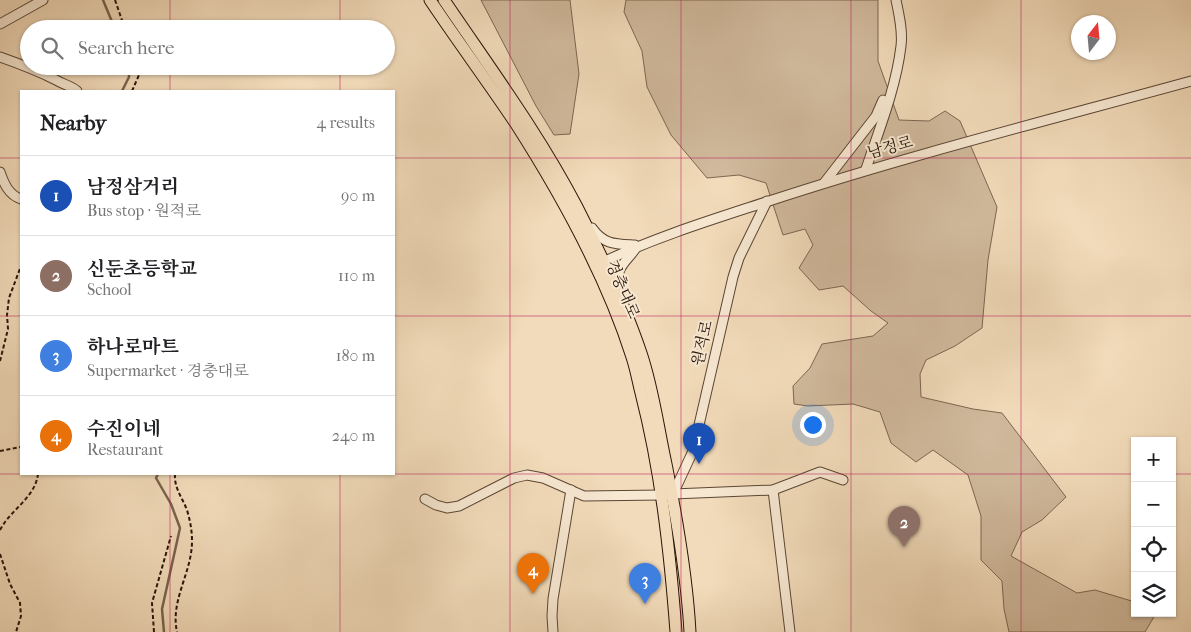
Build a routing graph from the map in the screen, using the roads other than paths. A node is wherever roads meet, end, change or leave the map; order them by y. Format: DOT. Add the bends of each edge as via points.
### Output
graph roads {
  1 [pos="44,0"];
  2 [pos="430,0"];
  3 [pos="444,0"];
  4 [pos="896,0"];
  5 [pos="0,24"];
  6 [pos="0,57"];
  7 [pos="20,64"];
  8 [pos="897,65"];
  9 [pos="44,75"];
  10 [pos="1191,81"];
  11 [pos="76,90"];
  12 [pos="866,169"];
  13 [pos="0,172"];
  14 [pos="824,183"];
  15 [pos="20,199"];
  16 [pos="767,202"];
  17 [pos="577,207"];
  18 [pos="638,245"];
  19 [pos="599,263"];
  20 [pos="627,316"];
  21 [pos="843,480"];
  22 [pos="571,490"];
  23 [pos="773,490"];
  24 [pos="667,494"];
  25 [pos="425,499"];
  26 [pos="553,632"];
  27 [pos="676,632"];
  28 [pos="690,632"];
  29 [pos="790,632"];
  1 -- 5 [label="street"];
  2 -- 19 [label="main road, 경충대로" via="537,158"];
  3 -- 17 [label="main road, 경충대로" via="535,135"];
  4 -- 8 [label="street" via="901,29"];
  6 -- 7 [label="street"];
  8 -- 12 [label="street"];
  8 -- 14 [label="street" via="876,116"];
  9 -- 11 [label="street"];
  10 -- 12 [label="street, 남정로"];
  12 -- 14 [label="street, 남정로"];
  13 -- 15 [label="street" via="6,188"];
  14 -- 16 [label="street, 남정로"];
  16 -- 18 [label="street, 남정로"];
  16 -- 24 [label="street, 원적로" via="736,267 693,451"];
  17 -- 18 [label="street" via="604,241"];
  17 -- 19 [label="main road, 경충대로"];
  18 -- 19 [label="street, 남정로"];
  18 -- 20 [label="street" via="623,261 619,271 618,280 629,311"];
  19 -- 20 [label="main road, 경충대로"];
  19 -- 24 [label="main road, 경충대로" via="632,358"];
  20 -- 24 [label="main road, 경충대로" via="642,355 660,428"];
  21 -- 23 [label="street" via="820,472"];
  22 -- 24 [label="street" via="584,496"];
  22 -- 25 [label="street" via="527,475 514,478 459,506 448,508"];
  22 -- 26 [label="street" via="553,599"];
  23 -- 24 [label="street"];
  23 -- 29 [label="street"];
  24 -- 27 [label="main road, 경충대로"];
  24 -- 28 [label="main road, 경충대로" via="689,609"];
}
